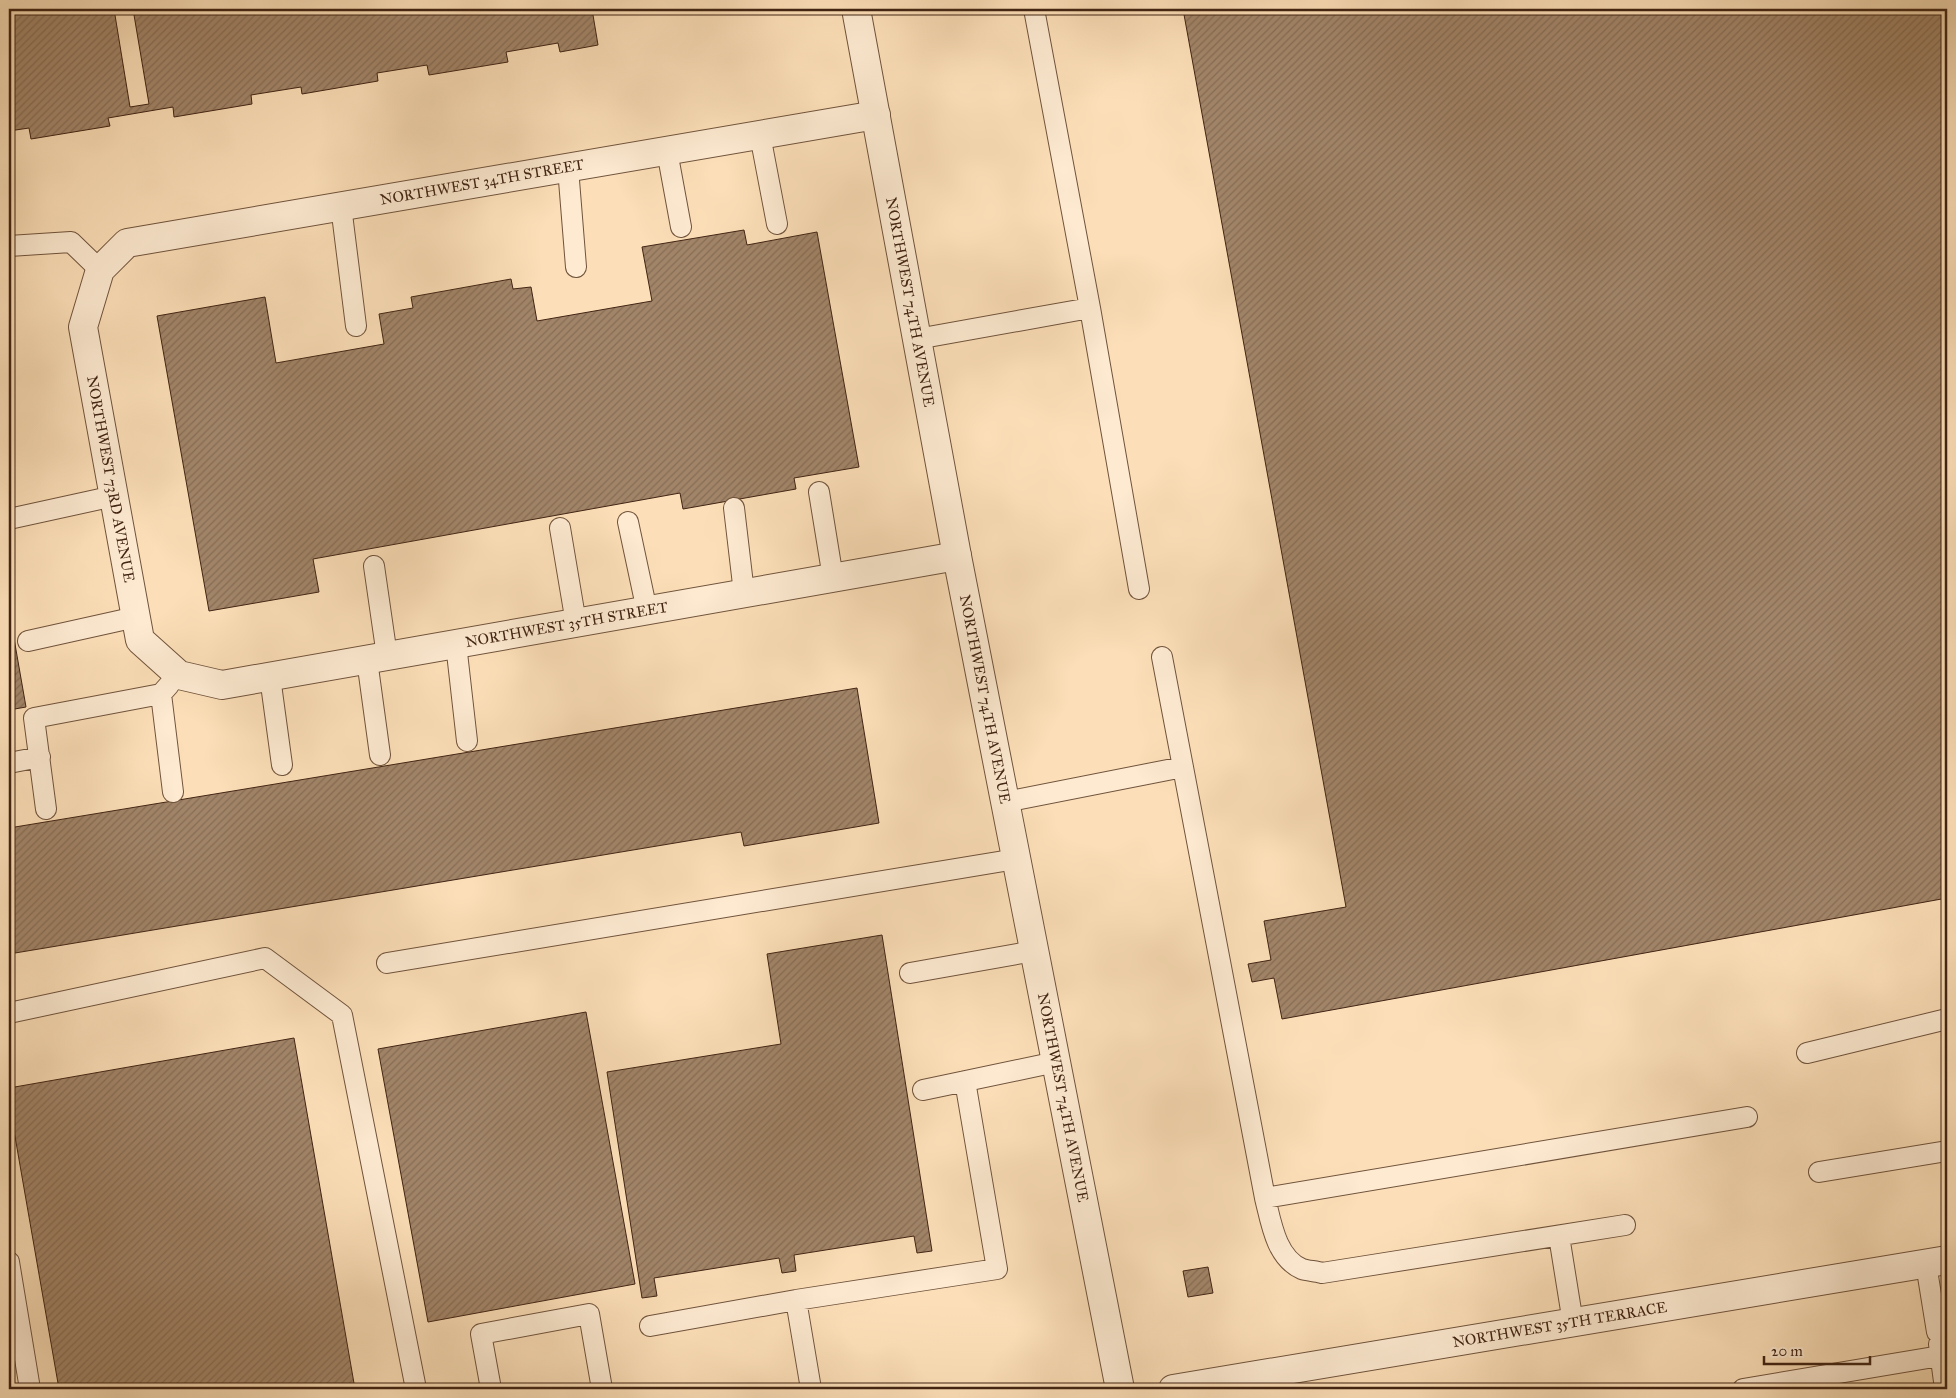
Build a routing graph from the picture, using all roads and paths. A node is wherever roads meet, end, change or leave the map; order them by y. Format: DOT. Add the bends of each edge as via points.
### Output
graph roads {
  1 [pos="856,9"];
  2 [pos="1034,9"];
  3 [pos="876,115"];
  4 [pos="760,135"];
  5 [pos="666,151"];
  6 [pos="568,168"];
  7 [pos="341,206"];
  8 [pos="777,224"];
  9 [pos="681,226"];
  10 [pos="9,246"];
  11 [pos="576,268"];
  12 [pos="100,270"];
  13 [pos="1090,308"];
  14 [pos="356,326"];
  15 [pos="917,339"];
  16 [pos="819,492"];
  17 [pos="114,496"];
  18 [pos="734,508"];
  19 [pos="9,519"];
  20 [pos="628,522"];
  21 [pos="560,528"];
  22 [pos="957,556"];
  23 [pos="374,566"];
  24 [pos="833,578"];
  25 [pos="1139,589"];
  26 [pos="744,594"];
  27 [pos="647,611"];
  28 [pos="136,617"];
  29 [pos="576,623"];
  30 [pos="28,641"];
  31 [pos="456,644"];
  32 [pos="1162,657"];
  33 [pos="377,658"];
  34 [pos="270,677"];
  35 [pos="170,684"];
  36 [pos="467,741"];
  37 [pos="380,755"];
  38 [pos="40,758"];
  39 [pos="9,763"];
  40 [pos="282,765"];
  41 [pos="1183,767"];
  42 [pos="173,792"];
  43 [pos="1005,802"];
  44 [pos="46,809"];
  45 [pos="1016,859"];
  46 [pos="1034,951"];
  47 [pos="387,963"];
  48 [pos="910,973"];
  49 [pos="9,1013"];
  50 [pos="1947,1019"];
  51 [pos="1807,1053"];
  52 [pos="1056,1062"];
  53 [pos="965,1081"];
  54 [pos="922,1090"];
  55 [pos="1747,1117"];
  56 [pos="1947,1151"];
  57 [pos="1819,1172"];
  58 [pos="1265,1198"];
  59 [pos="1625,1225"];
  60 [pos="1559,1236"];
  61 [pos="9,1262"];
  62 [pos="1937,1262"];
  63 [pos="796,1300"];
  64 [pos="1573,1323"];
  65 [pos="650,1326"];
  66 [pos="1942,1332"];
  67 [pos="1940,1356"];
  68 [pos="30,1389"];
  69 [pos="416,1389"];
  70 [pos="491,1389"];
  71 [pos="602,1389"];
  72 [pos="810,1389"];
  73 [pos="1120,1389"];
  74 [pos="1173,1389"];
  75 [pos="1743,1389"];
  76 [pos="1946,1389"];
  1 -- 3 [label="street, NORTHWEST 74TH AVENUE"];
  2 -- 13 [label="lane"];
  3 -- 4 [label="street, NORTHWEST 34TH STREET"];
  3 -- 15 [label="street, NORTHWEST 74TH AVENUE"];
  4 -- 5 [label="street, NORTHWEST 34TH STREET"];
  4 -- 8 [label="lane"];
  5 -- 6 [label="street, NORTHWEST 34TH STREET"];
  5 -- 9 [label="lane"];
  6 -- 7 [label="street, NORTHWEST 34TH STREET"];
  6 -- 11 [label="lane"];
  7 -- 12 [label="street, NORTHWEST 34TH STREET" via="127,243"];
  7 -- 14 [label="lane"];
  10 -- 12 [label="lane" via="71,242"];
  12 -- 17 [label="street, NORTHWEST 73RD AVENUE" via="83,326"];
  13 -- 15 [label="lane"];
  13 -- 25 [label="lane"];
  15 -- 22 [label="street, NORTHWEST 74TH AVENUE"];
  16 -- 24 [label="lane"];
  17 -- 19 [label="lane"];
  17 -- 28 [label="street, NORTHWEST 73RD AVENUE"];
  18 -- 26 [label="lane"];
  20 -- 27 [label="lane"];
  21 -- 29 [label="lane"];
  22 -- 24 [label="street, NORTHWEST 35TH STREET"];
  22 -- 43 [label="street, NORTHWEST 74TH AVENUE"];
  23 -- 33 [label="lane"];
  24 -- 26 [label="street, NORTHWEST 35TH STREET"];
  26 -- 27 [label="street, NORTHWEST 35TH STREET"];
  27 -- 29 [label="street, NORTHWEST 35TH STREET"];
  28 -- 30 [label="lane"];
  28 -- 35 [label="street, NORTHWEST 73RD AVENUE" via="140,640"];
  29 -- 31 [label="street, NORTHWEST 35TH STREET"];
  31 -- 33 [label="street, NORTHWEST 35TH STREET"];
  31 -- 36 [label="lane"];
  32 -- 41 [label="lane"];
  33 -- 34 [label="street, NORTHWEST 35TH STREET"];
  33 -- 37 [label="lane"];
  34 -- 35 [label="street, NORTHWEST 35TH STREET" via="222,685"];
  34 -- 40 [label="lane"];
  35 -- 38 [label="lane" via="34,718"];
  35 -- 42 [label="lane"];
  38 -- 39 [label="lane"];
  38 -- 44 [label="lane"];
  41 -- 43 [label="lane"];
  41 -- 58 [label="lane"];
  43 -- 45 [label="street, NORTHWEST 74TH AVENUE"];
  45 -- 46 [label="street, NORTHWEST 74TH AVENUE"];
  45 -- 47 [label="lane"];
  46 -- 48 [label="lane"];
  46 -- 52 [label="street, NORTHWEST 74TH AVENUE"];
  49 -- 69 [label="lane" via="265,958 342,1015"];
  50 -- 51 [label="lane"];
  52 -- 53 [label="lane"];
  52 -- 73 [label="street, NORTHWEST 74TH AVENUE"];
  53 -- 54 [label="lane"];
  53 -- 63 [label="lane" via="997,1269"];
  55 -- 58 [label="lane"];
  56 -- 57 [label="lane"];
  58 -- 60 [label="lane" via="1273,1230 1286,1257 1302,1269 1322,1273"];
  59 -- 60 [label="lane"];
  60 -- 64 [label="lane"];
  61 -- 68 [label="lane"];
  62 -- 64 [label="street, NORTHWEST 35TH TERRACE"];
  62 -- 66 [label="lane"];
  63 -- 65 [label="lane"];
  63 -- 72 [label="lane"];
  64 -- 74 [label="street, NORTHWEST 35TH TERRACE"];
  66 -- 67 [label="lane"];
  67 -- 75 [label="lane"];
  67 -- 76 [label="lane"];
  70 -- 71 [label="lane" via="481,1334 589,1314"];
}
